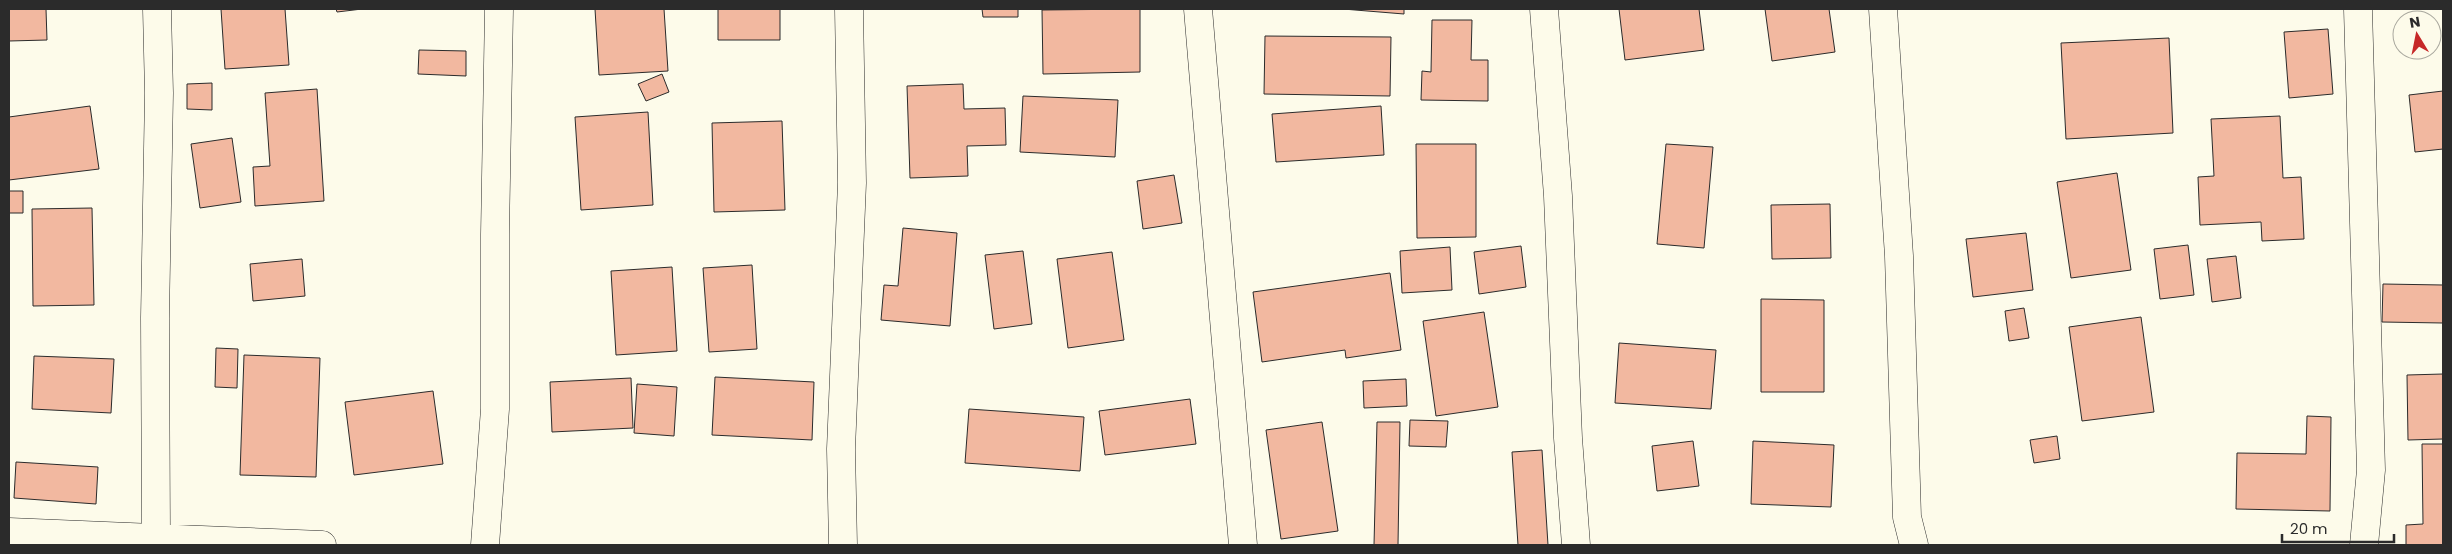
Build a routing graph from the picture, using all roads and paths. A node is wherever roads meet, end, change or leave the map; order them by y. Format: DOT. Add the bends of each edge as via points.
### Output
graph roads {
  1 [pos="157,9"];
  2 [pos="499,9"];
  3 [pos="849,9"];
  4 [pos="1198,9"];
  5 [pos="1544,9"];
  6 [pos="1882,9"];
  7 [pos="2358,9"];
  8 [pos="9,532"];
  9 [pos="156,536"];
  10 [pos="272,544"];
  11 [pos="322,545"];
  12 [pos="485,545"];
  13 [pos="843,545"];
  14 [pos="1243,545"];
  15 [pos="1576,545"];
  16 [pos="1914,545"];
  17 [pos="2364,545"];
  1 -- 9 [label="street"];
  2 -- 12 [label="street" via="495,409"];
  3 -- 13 [label="street" via="852,183 841,449"];
  4 -- 14 [label="street"];
  5 -- 15 [label="street" via="1558,196"];
  6 -- 16 [label="street" via="1898,256 1907,517"];
  7 -- 17 [label="street" via="2371,470"];
  8 -- 9 [label="street"];
  9 -- 10 [label="street"];
  10 -- 11 [label="street"];
}
